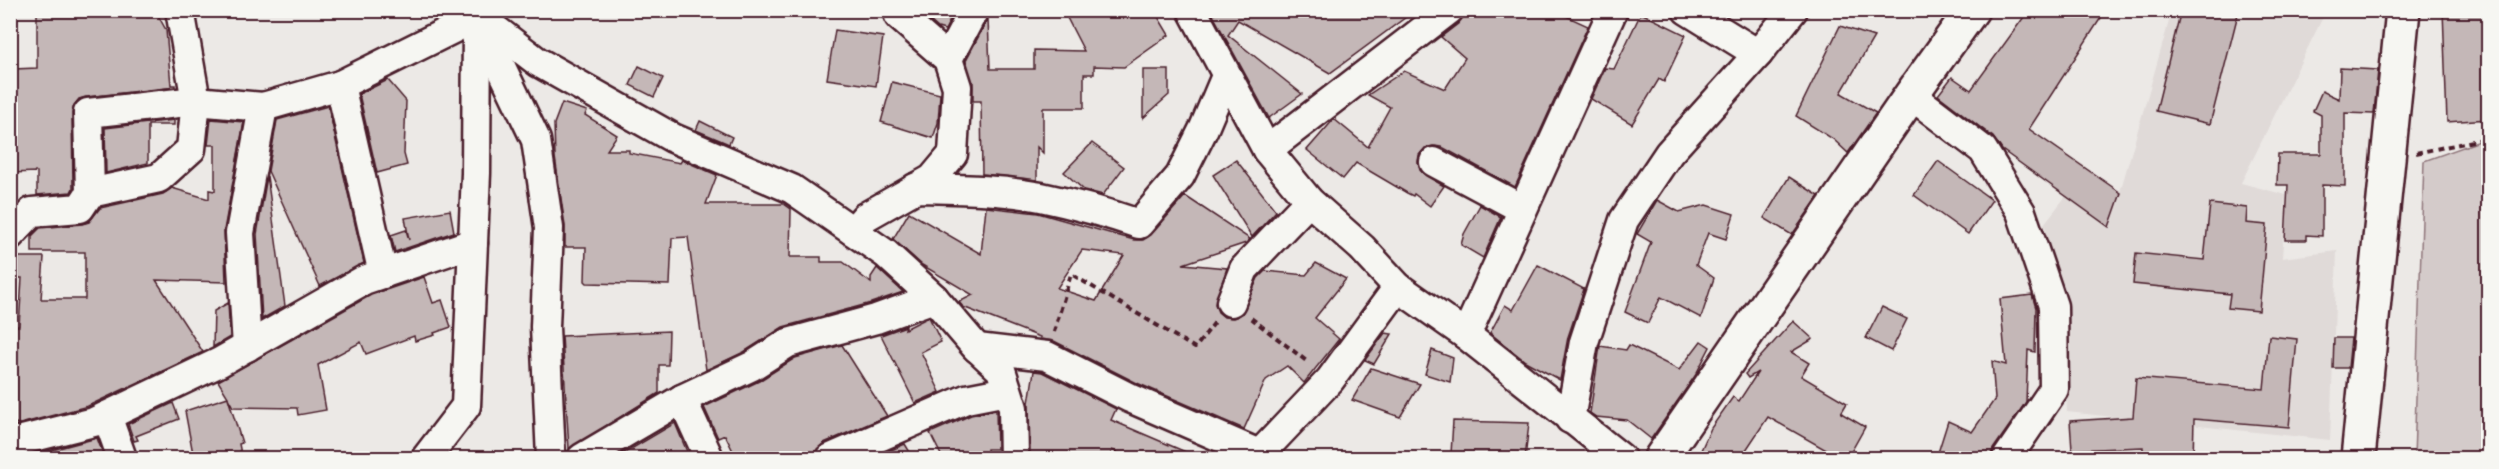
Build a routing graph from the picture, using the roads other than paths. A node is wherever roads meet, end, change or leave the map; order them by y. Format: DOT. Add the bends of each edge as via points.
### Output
graph roads {
  1 [pos="180,10"];
  2 [pos="897,10"];
  3 [pos="974,10"];
  4 [pos="1192,10"];
  5 [pos="1449,10"];
  6 [pos="1613,10"];
  7 [pos="1687,10"];
  8 [pos="1793,10"];
  9 [pos="1972,10"];
  10 [pos="2403,10"];
  11 [pos="473,14"];
  12 [pos="1758,54"];
  13 [pos="948,59"];
  14 [pos="1226,76"];
  15 [pos="339,85"];
  16 [pos="1911,95"];
  17 [pos="196,101"];
  18 [pos="263,107"];
  19 [pos="1267,150"];
  20 [pos="1434,162"];
  21 [pos="915,188"];
  22 [pos="90,193"];
  23 [pos="1309,201"];
  24 [pos="1522,208"];
  25 [pos="853,231"];
  26 [pos="10,235"];
  27 [pos="473,243"];
  28 [pos="382,274"];
  29 [pos="1398,287"];
  30 [pos="934,298"];
  31 [pos="1231,302"];
  32 [pos="1466,335"];
  33 [pos="247,347"];
  34 [pos="977,348"];
  35 [pos="1007,391"];
  36 [pos="682,399"];
  37 [pos="107,416"];
  38 [pos="1570,419"];
  39 [pos="10,443"];
  40 [pos="1258,456"];
  41 [pos="122,459"];
  42 [pos="426,459"];
  43 [pos="551,459"];
  44 [pos="582,459"];
  45 [pos="709,459"];
  46 [pos="831,459"];
  47 [pos="1014,459"];
  48 [pos="1621,459"];
  49 [pos="1661,459"];
  50 [pos="2007,459"];
  51 [pos="2358,459"];
  1 -- 17 [label="street"];
  2 -- 13 [label="street"];
  3 -- 13 [label="street"];
  4 -- 14 [label="street"];
  5 -- 19 [label="street"];
  6 -- 24 [label="street"];
  7 -- 12 [label="street"];
  8 -- 12 [label="street"];
  9 -- 16 [label="main road"];
  10 -- 51 [label="main road"];
  11 -- 15 [label="street"];
  11 -- 25 [label="street" via="538,62 673,138 792,189"];
  11 -- 27 [label="street"];
  11 -- 43 [label="street" via="536,140 549,228 545,327"];
  12 -- 38 [label="street" via="1669,153 1624,220 1584,342"];
  13 -- 21 [label="street" via="957,87 953,154 932,179"];
  14 -- 19 [label="street"];
  14 -- 21 [label="street" via="1179,176 1139,224 1038,197"];
  15 -- 18 [label="street"];
  15 -- 28 [label="street"];
  16 -- 49 [label="main road"];
  16 -- 50 [label="street" via="1983,150 2021,212 2053,306 2054,389"];
  17 -- 18 [label="street"];
  17 -- 22 [label="street" via="191,149 159,178"];
  17 -- 22 [label="street" via="87,112"];
  18 -- 33 [label="street" via="240,233"];
  19 -- 23 [label="street"];
  20 -- 24 [label="street"];
  21 -- 25 [label="street" via="865,217"];
  22 -- 26 [label="street" via="80,208 32,212"];
  23 -- 29 [label="street" via="1362,248"];
  23 -- 31 [label="street" via="1244,269"];
  24 -- 32 [label="street"];
  25 -- 30 [label="street"];
  27 -- 28 [label="street"];
  27 -- 42 [label="street" via="466,406"];
  28 -- 33 [label="street" via="364,280"];
  29 -- 32 [label="street"];
  29 -- 40 [label="street" via="1330,380"];
  30 -- 34 [label="street"];
  30 -- 36 [label="street" via="788,343 752,366"];
  32 -- 38 [label="street"];
  33 -- 37 [label="street"];
  34 -- 35 [label="street" via="1001,370"];
  34 -- 40 [label="street" via="1047,356"];
  35 -- 46 [label="street" via="966,399"];
  35 -- 47 [label="street" via="1013,408"];
  36 -- 44 [label="street"];
  36 -- 45 [label="street"];
  37 -- 39 [label="street"];
  37 -- 41 [label="street"];
  38 -- 48 [label="street"];
}
